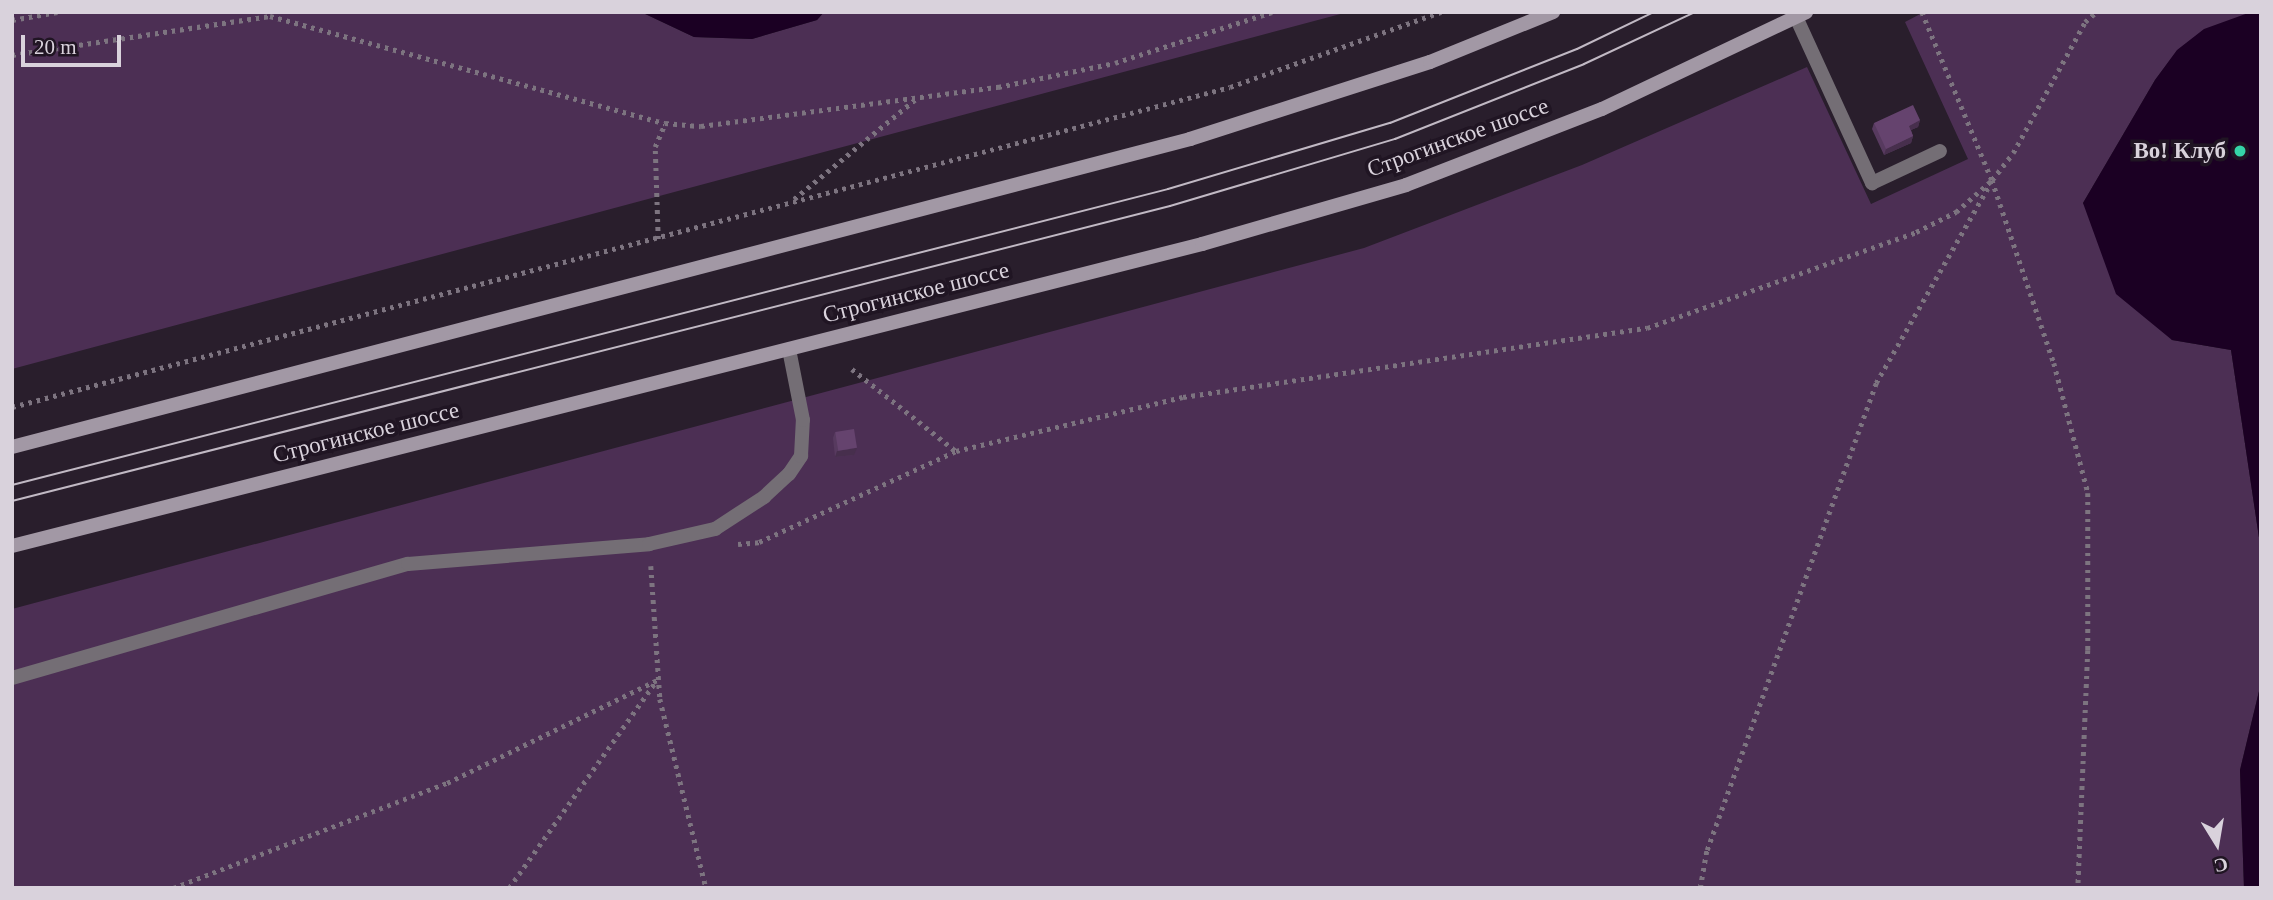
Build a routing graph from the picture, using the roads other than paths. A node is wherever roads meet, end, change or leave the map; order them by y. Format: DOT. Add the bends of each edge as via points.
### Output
graph roads {
  1 [pos="1553,12"];
  2 [pos="1801,15"];
  3 [pos="1940,151"];
  4 [pos="789,349"];
  5 [pos="12,447"];
  6 [pos="12,546"];
  7 [pos="12,678"];
  1 -- 5 [label="main road" via="1430,62 1190,139"];
  2 -- 3 [label="lane" via="1872,183"];
  2 -- 4 [label="main road, Строгинское шоссе" via="1602,109 1406,185 1202,244"];
  4 -- 6 [label="main road, Строгинское шоссе"];
  4 -- 7 [label="lane" via="803,420 800,456 789,474 764,497 715,529 649,544 408,564"];
}
